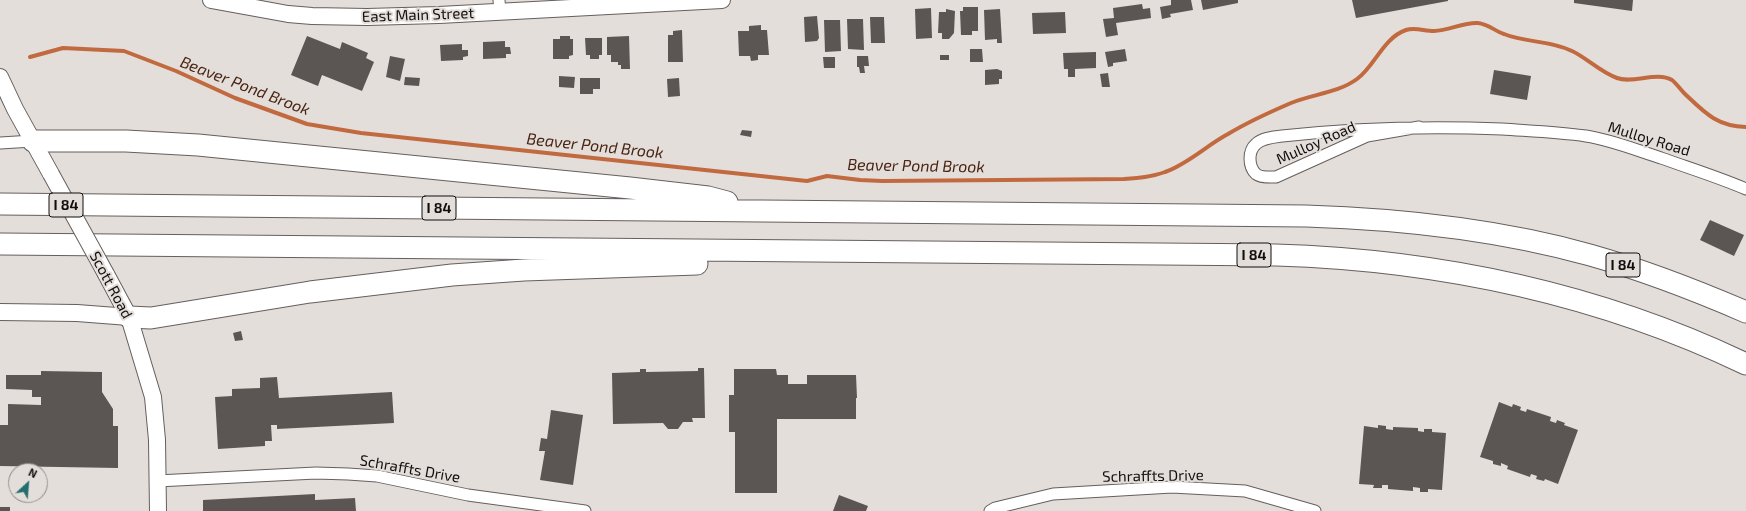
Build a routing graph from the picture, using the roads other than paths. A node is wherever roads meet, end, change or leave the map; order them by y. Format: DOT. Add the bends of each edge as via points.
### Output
graph roads {
  1 [pos="211,0"];
  2 [pos="722,0"];
  3 [pos="500,6"];
  4 [pos="0,77"];
  5 [pos="1419,127"];
  6 [pos="33,141"];
  7 [pos="0,143"];
  8 [pos="1746,189"];
  9 [pos="0,204"];
  10 [pos="747,211"];
  11 [pos="0,244"];
  12 [pos="747,251"];
  13 [pos="0,312"];
  14 [pos="1746,312"];
  15 [pos="129,318"];
  16 [pos="1746,364"];
  17 [pos="158,481"];
  18 [pos="158,511"];
  19 [pos="585,511"];
  20 [pos="990,511"];
  21 [pos="1315,511"];
  1 -- 3 [label="main road, East Main Street" via="288,14 335,17 410,17"];
  2 -- 3 [label="main road, East Main Street"];
  4 -- 6 [label="main road, Scott Road"];
  5 -- 5 [label="street, Mulloy Road" via="1276,136 1256,143 1250,157 1252,167 1257,174 1266,178 1276,177 1367,136"];
  5 -- 8 [label="street, Mulloy Road" via="1587,136 1614,142 1704,172"];
  6 -- 7 [label="street"];
  6 -- 10 [label="highway" via="126,141 205,146 691,195 720,200"];
  6 -- 15 [label="main road, Scott Road, bridge"];
  9 -- 10 [label="highway, I 84"];
  10 -- 14 [label="highway, I 84" via="1306,216 1382,219 1502,235 1590,255 1652,274"];
  11 -- 12 [label="highway, I 84"];
  12 -- 15 [label="highway" via="711,264 524,270 445,276 310,292 151,318"];
  12 -- 16 [label="highway, I 84" via="1276,255 1398,263 1487,278 1581,302 1678,335"];
  13 -- 15 [label="main road" via="77,313"];
  15 -- 17 [label="main road, Scott Road" via="153,397"];
  17 -- 18 [label="main road, Scott Road"];
  17 -- 19 [label="street, Schraffts Drive" via="316,473 377,476 468,495"];
  20 -- 21 [label="street, Schraffts Drive" via="1053,494 1172,488 1245,491"];
}
